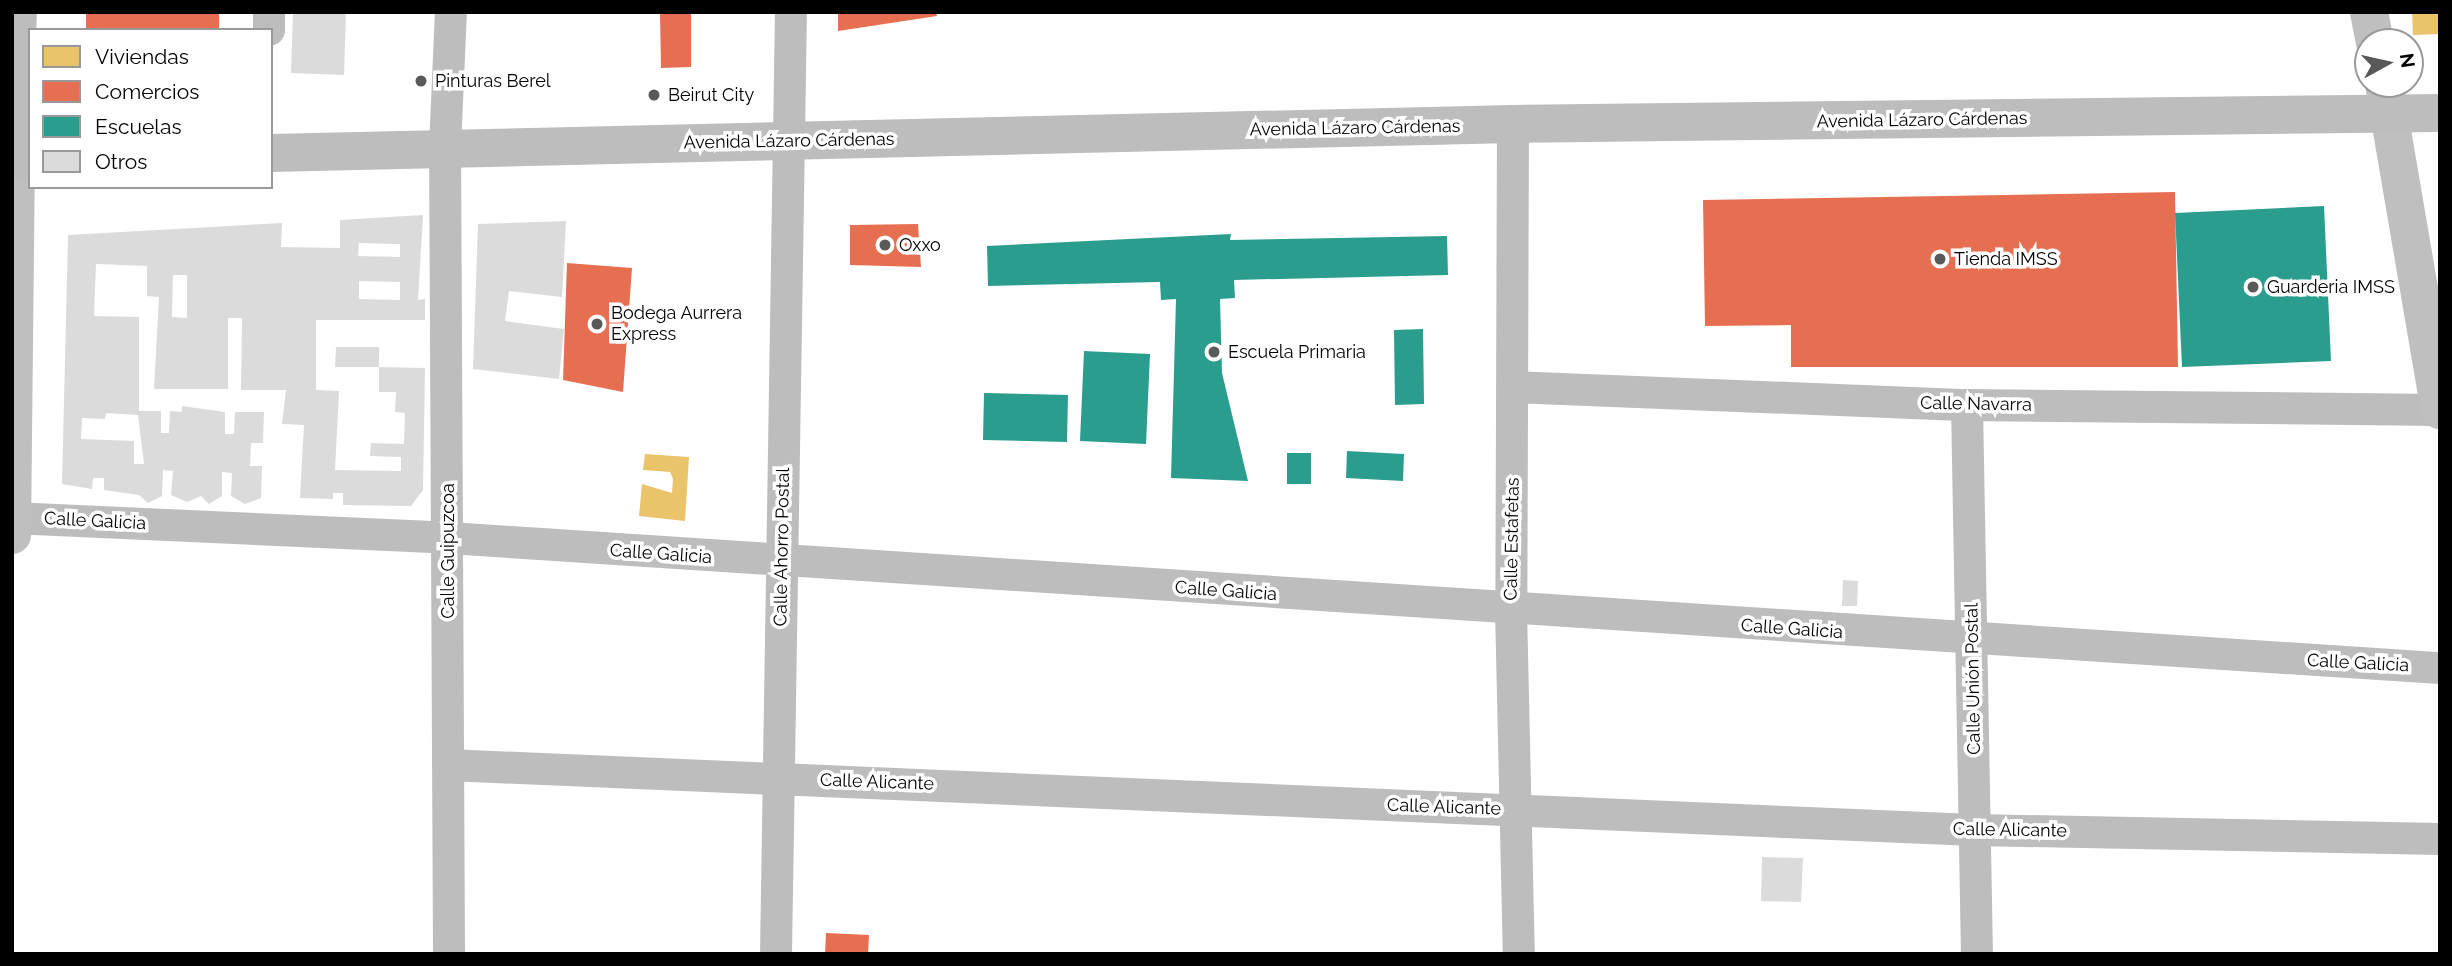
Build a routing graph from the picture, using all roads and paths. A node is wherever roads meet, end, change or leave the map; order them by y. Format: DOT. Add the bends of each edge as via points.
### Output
graph roads {
  1 [pos="21,12"];
  2 [pos="452,12"];
  3 [pos="791,12"];
  4 [pos="2387,99"];
  5 [pos="2440,113"];
  6 [pos="1513,124"];
  7 [pos="790,141"];
  8 [pos="445,148"];
  9 [pos="273,153"];
  10 [pos="19,159"];
  11 [pos="1514,387"];
  12 [pos="1966,405"];
  13 [pos="2440,410"];
  14 [pos="13,518"];
  15 [pos="12,535"];
  16 [pos="449,538"];
  17 [pos="781,563"];
  18 [pos="1511,609"];
  19 [pos="1973,641"];
  20 [pos="2440,668"];
  21 [pos="448,765"];
  22 [pos="780,778"];
  23 [pos="1516,810"];
  24 [pos="1974,830"];
  25 [pos="2440,839"];
  26 [pos="449,954"];
  27 [pos="776,954"];
  28 [pos="1519,954"];
  29 [pos="1977,954"];
  1 -- 10 [label="street"];
  2 -- 8 [label="street, Calle Guipuzcoa"];
  3 -- 7 [label="street, Calle Ahorro Postal"];
  4 -- 5 [label="main road, Avenida Lázaro Cárdenas"];
  4 -- 6 [label="main road, Avenida Lázaro Cárdenas"];
  4 -- 13 [label="street"];
  6 -- 7 [label="main road, Avenida Lázaro Cárdenas"];
  6 -- 11 [label="street, Calle Estafetas"];
  7 -- 8 [label="main road, Avenida Lázaro Cárdenas"];
  7 -- 17 [label="street, Calle Ahorro Postal"];
  8 -- 9 [label="main road, Avenida Lázaro Cárdenas"];
  8 -- 16 [label="street, Calle Guipuzcoa"];
  10 -- 14 [label="street"];
  11 -- 12 [label="street, Calle Navarra"];
  11 -- 18 [label="street, Calle Estafetas"];
  12 -- 13 [label="street, Calle Navarra"];
  12 -- 19 [label="street, Calle Unión Postal"];
  14 -- 15 [label="street"];
  14 -- 16 [label="street, Calle Galicia"];
  16 -- 17 [label="street, Calle Galicia"];
  16 -- 21 [label="street, Calle Guipuzcoa"];
  17 -- 18 [label="street, Calle Galicia"];
  17 -- 22 [label="street, Calle Ahorro Postal"];
  18 -- 19 [label="street, Calle Galicia"];
  18 -- 23 [label="street, Calle Estafetas"];
  19 -- 20 [label="street, Calle Galicia"];
  19 -- 24 [label="street, Calle Unión Postal"];
  21 -- 22 [label="street, Calle Alicante"];
  21 -- 26 [label="street, Calle Guipuzcoa"];
  22 -- 23 [label="street, Calle Alicante"];
  22 -- 27 [label="street, Calle Ahorro Postal"];
  23 -- 24 [label="street, Calle Alicante"];
  23 -- 28 [label="street, Calle Estafetas"];
  24 -- 25 [label="street, Calle Alicante"];
  24 -- 29 [label="street, Calle Unión Postal"];
}
